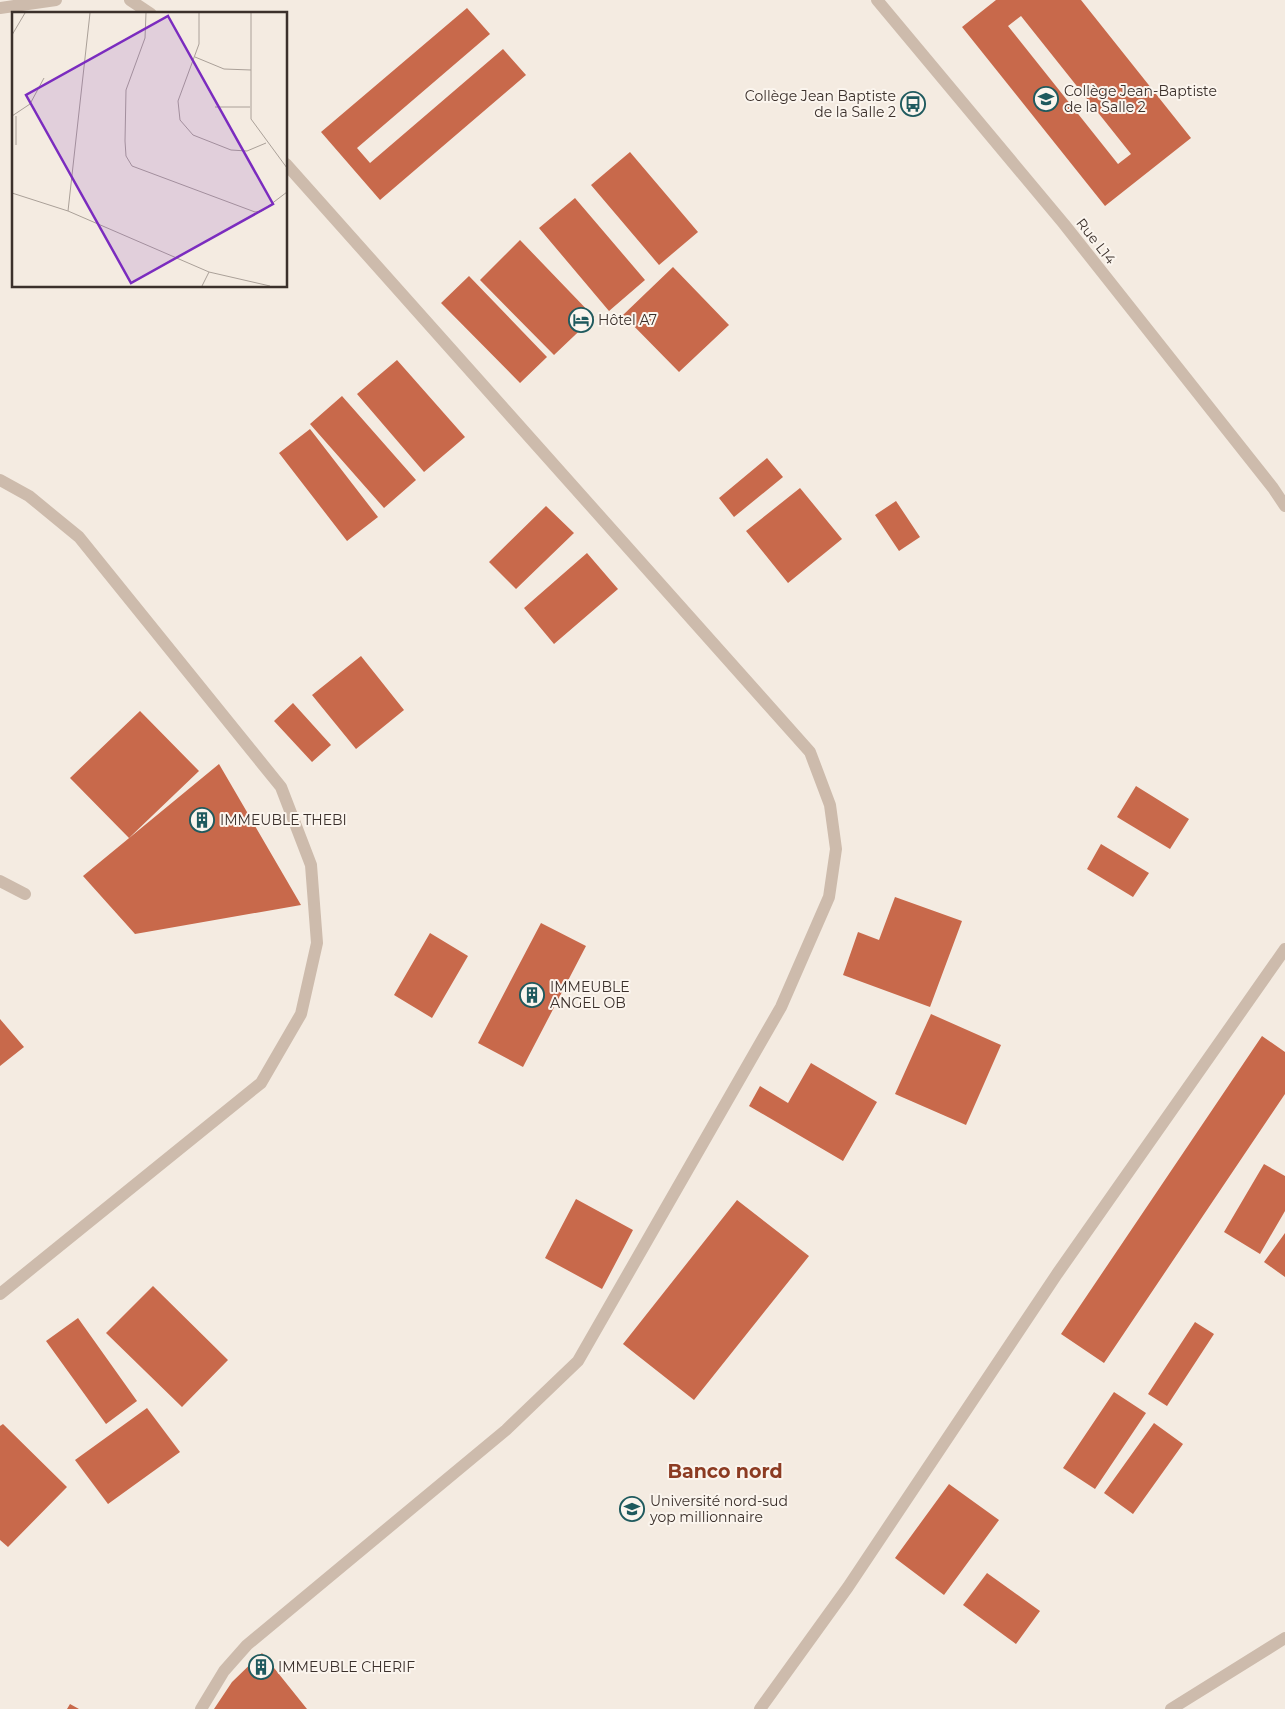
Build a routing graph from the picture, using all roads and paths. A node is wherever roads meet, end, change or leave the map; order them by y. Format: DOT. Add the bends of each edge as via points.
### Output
graph roads {
  1 [pos="56,0"];
  2 [pos="130,0"];
  3 [pos="877,0"];
  4 [pos="0,8"];
  5 [pos="148,12"];
  6 [pos="288,166"];
  7 [pos="0,480"];
  8 [pos="1285,506"];
  9 [pos="0,881"];
  10 [pos="24,894"];
  11 [pos="1285,950"];
  12 [pos="0,1294"];
  13 [pos="1285,1638"];
  14 [pos="200,1709"];
  15 [pos="760,1709"];
  16 [pos="1171,1709"];
  1 -- 4 [label="street"];
  2 -- 5 [label="street"];
  3 -- 8 [label="street, Rue L14" via="1064,224"];
  6 -- 14 [label="street" via="810,752 830,804 836,849 828,896 781,1007 578,1361 506,1430 247,1645 224,1671"];
  7 -- 12 [label="street" via="29,496 79,536 281,787 311,864 317,943 301,1014 261,1084"];
  9 -- 10 [label="street"];
  11 -- 15 [label="street" via="1063,1266 848,1587"];
  13 -- 16 [label="street"];
}
